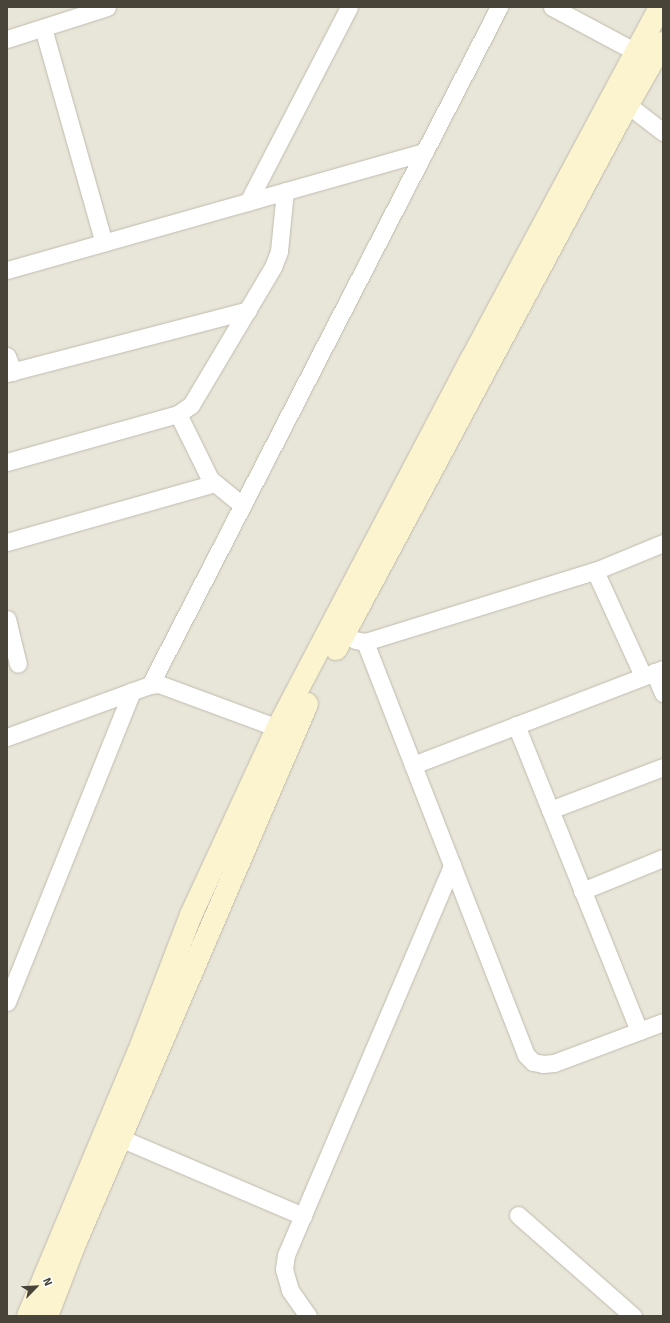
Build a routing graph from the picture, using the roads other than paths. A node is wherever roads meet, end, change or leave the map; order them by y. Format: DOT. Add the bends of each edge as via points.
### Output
graph roads {
  1 [pos="107,7"];
  2 [pos="349,7"];
  3 [pos="499,7"];
  4 [pos="552,7"];
  5 [pos="660,7"];
  6 [pos="43,28"];
  7 [pos="7,39"];
  8 [pos="663,43"];
  9 [pos="645,56"];
  10 [pos="621,99"];
  11 [pos="663,132"];
  12 [pos="425,152"];
  13 [pos="285,191"];
  14 [pos="248,202"];
  15 [pos="104,243"];
  16 [pos="7,270"];
  17 [pos="248,310"];
  18 [pos="7,356"];
  19 [pos="10,373"];
  20 [pos="178,414"];
  21 [pos="7,462"];
  22 [pos="215,483"];
  23 [pos="242,505"];
  24 [pos="7,542"];
  25 [pos="663,543"];
  26 [pos="595,571"];
  27 [pos="7,619"];
  28 [pos="334,637"];
  29 [pos="366,642"];
  30 [pos="18,664"];
  31 [pos="653,672"];
  32 [pos="150,685"];
  33 [pos="132,691"];
  34 [pos="663,693"];
  35 [pos="516,725"];
  36 [pos="285,730"];
  37 [pos="7,737"];
  38 [pos="413,765"];
  39 [pos="663,767"];
  40 [pos="550,810"];
  41 [pos="663,858"];
  42 [pos="452,865"];
  43 [pos="582,891"];
  44 [pos="7,1002"];
  45 [pos="663,1022"];
  46 [pos="639,1031"];
  47 [pos="120,1138"];
  48 [pos="100,1164"];
  49 [pos="518,1215"];
  50 [pos="303,1216"];
  51 [pos="28,1316"];
  52 [pos="47,1316"];
  53 [pos="308,1316"];
  54 [pos="633,1316"];
  1 -- 6 [label="street"];
  2 -- 14 [label="street"];
  3 -- 12 [label="street"];
  4 -- 9 [label="street"];
  5 -- 9 [label="street"];
  6 -- 7 [label="street"];
  6 -- 15 [label="street"];
  8 -- 9 [label="street"];
  9 -- 10 [label="street"];
  10 -- 11 [label="street"];
  10 -- 28 [label="street"];
  12 -- 13 [label="street"];
  12 -- 23 [label="street"];
  13 -- 14 [label="street"];
  13 -- 17 [label="street" via="276,258"];
  14 -- 15 [label="street"];
  15 -- 16 [label="street"];
  17 -- 19 [label="street"];
  17 -- 20 [label="street" via="191,405"];
  18 -- 19 [label="street"];
  20 -- 21 [label="street"];
  20 -- 22 [label="street" via="207,473"];
  22 -- 23 [label="street"];
  22 -- 24 [label="street"];
  23 -- 32 [label="street"];
  25 -- 26 [label="street"];
  26 -- 29 [label="street"];
  26 -- 31 [label="street"];
  27 -- 30 [label="street"];
  28 -- 29 [label="street"];
  28 -- 36 [label="street"];
  29 -- 38 [label="street"];
  31 -- 34 [label="street"];
  31 -- 35 [label="street"];
  32 -- 33 [label="street"];
  32 -- 36 [label="street" via="167,686"];
  33 -- 37 [label="street"];
  33 -- 44 [label="street"];
  35 -- 38 [label="street"];
  35 -- 40 [label="street"];
  36 -- 47 [label="street"];
  36 -- 48 [label="street" via="191,915 139,1050"];
  38 -- 42 [label="street"];
  39 -- 40 [label="street"];
  40 -- 43 [label="street"];
  41 -- 43 [label="street"];
  42 -- 46 [label="street" via="526,1055 533,1062 554,1063"];
  42 -- 50 [label="street"];
  43 -- 46 [label="street"];
  45 -- 46 [label="street"];
  47 -- 48 [label="street"];
  47 -- 50 [label="street"];
  48 -- 51 [label="street"];
  48 -- 52 [label="street"];
  49 -- 54 [label="street"];
  50 -- 53 [label="street" via="286,1255 284,1269 290,1290"];
}
